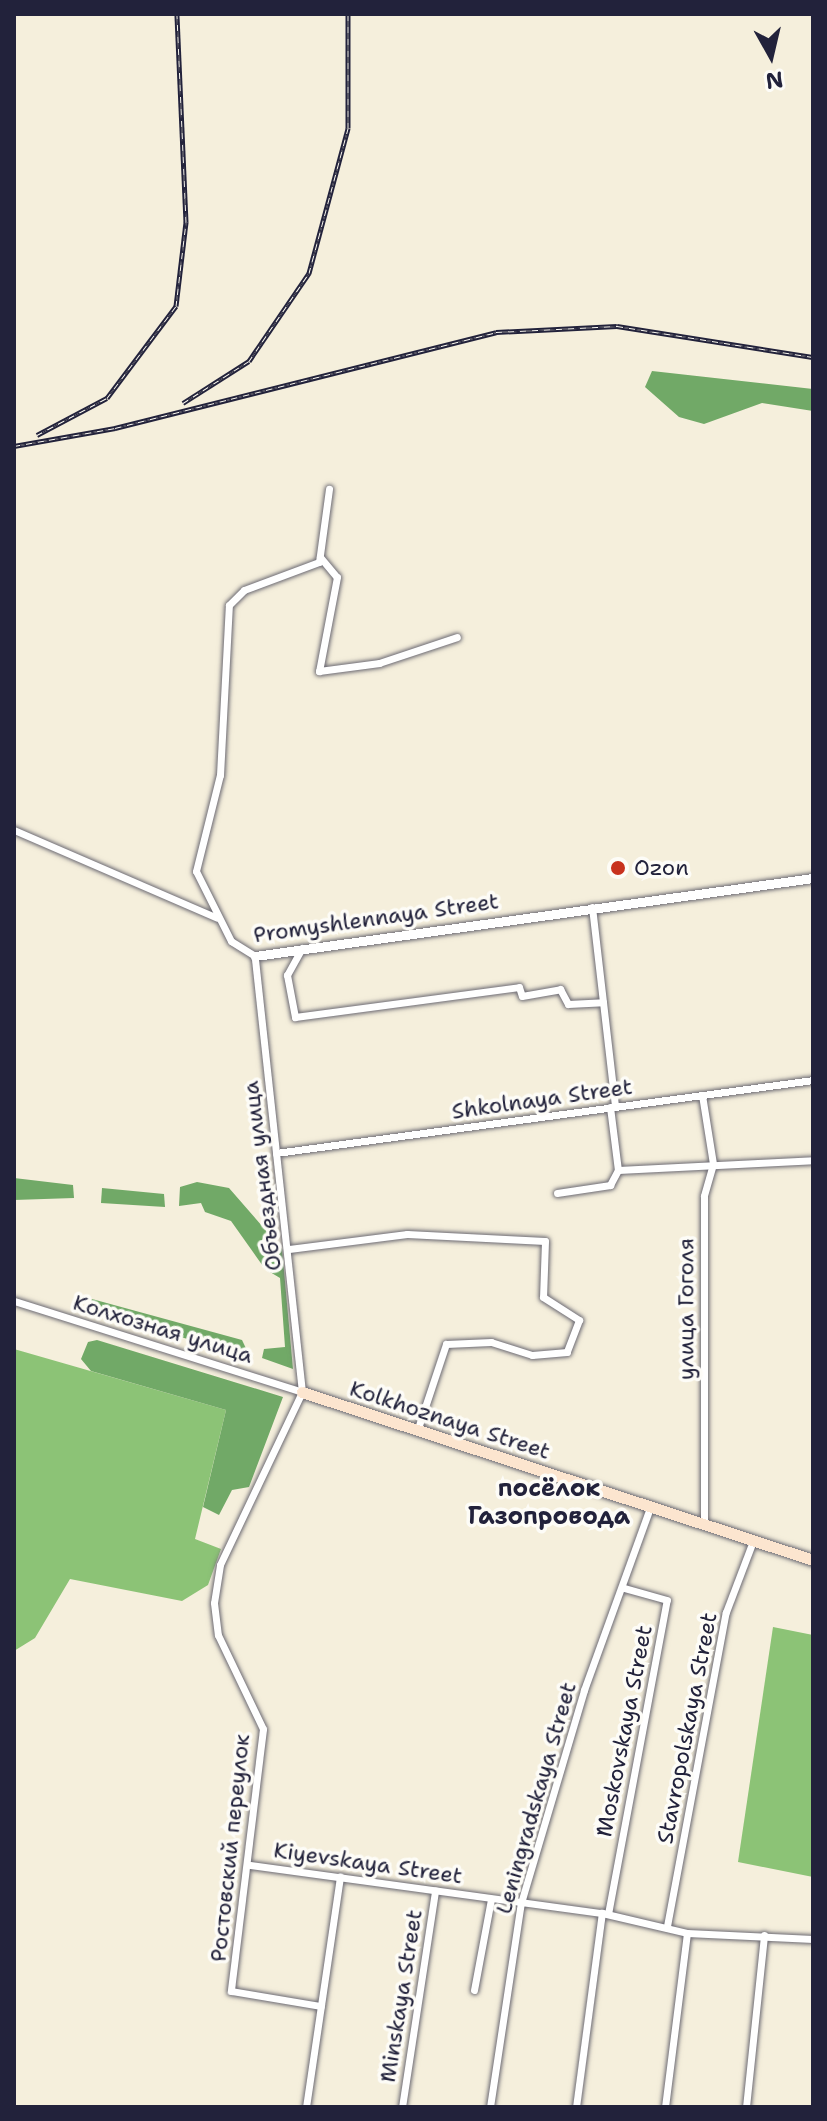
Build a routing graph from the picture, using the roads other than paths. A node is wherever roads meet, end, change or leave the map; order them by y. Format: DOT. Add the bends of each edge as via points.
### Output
graph roads {
  1 [pos="329,489"];
  2 [pos="320,557"];
  3 [pos="457,637"];
  4 [pos="14,830"];
  5 [pos="813,878"];
  6 [pos="592,907"];
  7 [pos="217,918"];
  8 [pos="302,948"];
  9 [pos="255,956"];
  10 [pos="603,1002"];
  11 [pos="813,1080"];
  12 [pos="702,1095"];
  13 [pos="613,1107"];
  14 [pos="276,1153"];
  15 [pos="813,1160"];
  16 [pos="713,1164"];
  17 [pos="618,1170"];
  18 [pos="557,1193"];
  19 [pos="289,1249"];
  20 [pos="14,1301"];
  21 [pos="302,1392"];
  22 [pos="417,1431"];
  23 [pos="650,1508"];
  24 [pos="704,1526"];
  25 [pos="753,1541"];
  26 [pos="813,1560"];
  27 [pos="624,1588"];
  28 [pos="250,1865"];
  29 [pos="340,1876"];
  30 [pos="435,1891"];
  31 [pos="491,1899"];
  32 [pos="521,1903"];
  33 [pos="605,1914"];
  34 [pos="667,1926"];
  35 [pos="687,1933"];
  36 [pos="764,1935"];
  37 [pos="813,1939"];
  38 [pos="474,1990"];
  39 [pos="321,2006"];
  40 [pos="306,2107"];
  41 [pos="402,2107"];
  42 [pos="490,2107"];
  43 [pos="576,2107"];
  44 [pos="665,2107"];
  45 [pos="746,2107"];
  1 -- 2 [label="street"];
  2 -- 3 [label="street" via="337,577 319,671 379,663"];
  2 -- 7 [label="street, Promyshlennaya Street" via="244,590 223,626 220,775 196,871"];
  4 -- 7 [label="street"];
  5 -- 6 [label="street, Promyshlennaya Street"];
  6 -- 8 [label="street, Promyshlennaya Street"];
  6 -- 10 [label="street"];
  7 -- 9 [label="street, Promyshlennaya Street" via="242,954"];
  8 -- 9 [label="street, Promyshlennaya Street"];
  8 -- 10 [label="street" via="287,975 295,1017 519,987 522,996 560,989 568,1004"];
  9 -- 14 [label="street, Объездная улица"];
  10 -- 13 [label="street"];
  11 -- 12 [label="street, Shkolnaya Street"];
  12 -- 13 [label="street, Shkolnaya Street"];
  12 -- 16 [label="street, улица Гоголя"];
  13 -- 14 [label="street, Shkolnaya Street"];
  13 -- 17 [label="street"];
  14 -- 19 [label="street, Объездная улица"];
  15 -- 16 [label="street"];
  16 -- 17 [label="street"];
  16 -- 24 [label="street, улица Гоголя" via="704,1196"];
  17 -- 18 [label="street" via="610,1185"];
  19 -- 21 [label="street, Объездная улица"];
  19 -- 22 [label="street" via="407,1234 545,1241 543,1297 579,1320 567,1352 532,1355 491,1342 446,1344"];
  20 -- 21 [label="street, Колхозная улица"];
  21 -- 22 [label="main road, Kolkhoznaya Street"];
  21 -- 28 [label="street, Ростовский переулок" via="220,1565 214,1603 218,1635 263,1729"];
  22 -- 23 [label="main road, Kolkhoznaya Street"];
  23 -- 24 [label="main road, Kolkhoznaya Street"];
  23 -- 27 [label="street, Leningradskaya Street"];
  24 -- 25 [label="main road, Kolkhoznaya Street"];
  25 -- 26 [label="main road, Kolkhoznaya Street"];
  25 -- 34 [label="street, Stavropolskaya Street" via="726,1612"];
  27 -- 32 [label="street, Leningradskaya Street" via="584,1690"];
  27 -- 33 [label="street, Moskovskaya Street" via="667,1600"];
  28 -- 29 [label="street, Kiyevskaya Street"];
  28 -- 39 [label="street, Ростовский переулок" via="231,1991"];
  29 -- 30 [label="street, Kiyevskaya Street"];
  29 -- 39 [label="street"];
  30 -- 31 [label="street, Kiyevskaya Street"];
  30 -- 41 [label="street, Minskaya Street"];
  31 -- 32 [label="street, Kiyevskaya Street"];
  31 -- 38 [label="street"];
  32 -- 33 [label="street, Kiyevskaya Street"];
  32 -- 42 [label="street, Leningradskaya Street"];
  33 -- 34 [label="street, Kiyevskaya Street"];
  33 -- 43 [label="street, Moskovskaya Street"];
  34 -- 35 [label="street, Kiyevskaya Street"];
  35 -- 36 [label="street, Kiyevskaya Street"];
  35 -- 44 [label="street"];
  36 -- 37 [label="street, Kiyevskaya Street"];
  36 -- 45 [label="street"];
  39 -- 40 [label="street"];
}
